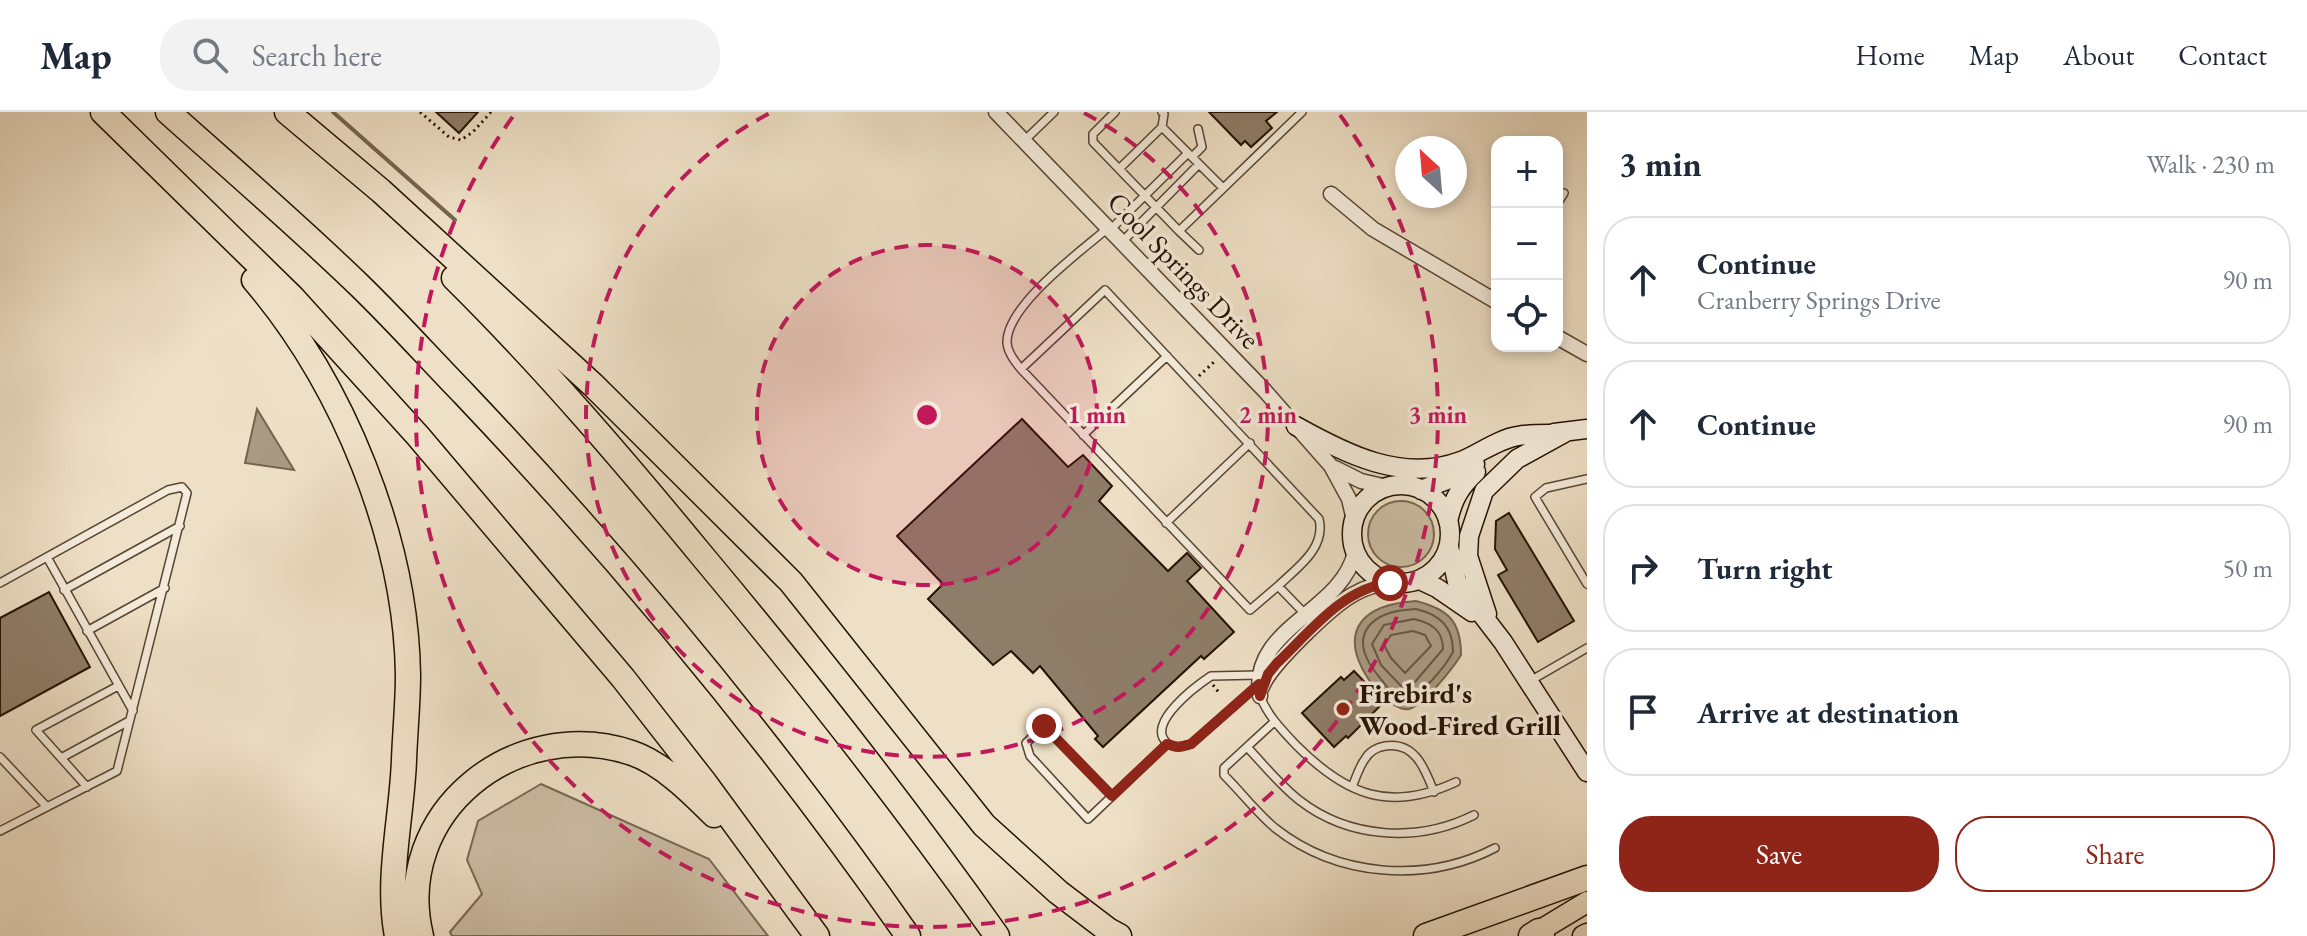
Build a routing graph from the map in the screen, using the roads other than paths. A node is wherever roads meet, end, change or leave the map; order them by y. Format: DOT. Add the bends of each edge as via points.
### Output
graph roads {
  1 [pos="103,112"];
  2 [pos="168,112"];
  3 [pos="276,112"];
  4 [pos="287,112"];
  5 [pos="996,112"];
  6 [pos="1054,112"];
  7 [pos="1115,112"];
  8 [pos="1164,113"];
  9 [pos="1297,113"];
  10 [pos="1162,127"];
  11 [pos="1198,129"];
  12 [pos="1024,141"];
  13 [pos="1190,155"];
  14 [pos="1199,164"];
  15 [pos="156,166"];
  16 [pos="1119,169"];
  17 [pos="1223,188"];
  18 [pos="1331,194"];
  19 [pos="1145,196"];
  20 [pos="1156,207"];
  21 [pos="1109,229"];
  22 [pos="1179,231"];
  23 [pos="1122,242"];
  24 [pos="1199,250"];
  25 [pos="1491,298"];
  26 [pos="1563,340"];
  27 [pos="1587,354"];
  28 [pos="1167,356"];
  29 [pos="1021,369"];
  30 [pos="1296,426"];
  31 [pos="1587,429"];
  32 [pos="1557,433"];
  33 [pos="1083,435"];
  34 [pos="1250,443"];
  35 [pos="1331,466"];
  36 [pos="1587,479"];
  37 [pos="1387,487"];
  38 [pos="1421,490"];
  39 [pos="1354,520"];
  40 [pos="1448,521"];
  41 [pos="1166,523"];
  42 [pos="180,526"];
  43 [pos="1449,547"];
  44 [pos="1355,552"];
  45 [pos="47,557"];
  46 [pos="1420,580"];
  47 [pos="0,583"];
  48 [pos="1390,583"];
  49 [pos="1587,584"];
  50 [pos="1278,586"];
  51 [pos="165,588"];
  52 [pos="64,590"];
  53 [pos="1306,614"];
  54 [pos="1316,626"];
  55 [pos="87,631"];
  56 [pos="1496,631"];
  57 [pos="1587,648"];
  58 [pos="1530,681"];
  59 [pos="1259,685"];
  60 [pos="118,686"];
  61 [pos="133,711"];
  62 [pos="130,720"];
  63 [pos="1274,722"];
  64 [pos="1167,744"];
  65 [pos="1247,747"];
  66 [pos="0,757"];
  67 [pos="61,758"];
  68 [pos="1587,772"];
  69 [pos="1456,782"];
  70 [pos="87,787"];
  71 [pos="1352,787"];
  72 [pos="1434,792"];
  73 [pos="1112,796"];
  74 [pos="47,807"];
  75 [pos="1474,815"];
  76 [pos="0,831"];
  77 [pos="1495,848"];
  78 [pos="1587,878"];
  79 [pos="1587,902"];
  80 [pos="1537,934"];
  81 [pos="397,936"];
  82 [pos="421,936"];
  83 [pos="817,936"];
  84 [pos="908,936"];
  85 [pos="997,936"];
  86 [pos="1119,936"];
  87 [pos="1426,936"];
  1 -- 15 [label="highway"];
  2 -- 84 [label="highway" via="362,288 535,469 746,716"];
  3 -- 85 [label="highway" via="457,281 613,449 843,727"];
  4 -- 86 [label="highway" via="593,385 791,582 984,825 1058,892"];
  5 -- 12 [label="street, Cool Springs Drive"];
  6 -- 12 [label="lane"];
  7 -- 16 [label="lane" via="1093,134 1093,142"];
  8 -- 10 [label="lane"];
  9 -- 17 [label="lane"];
  10 -- 13 [label="lane"];
  10 -- 16 [label="lane"];
  11 -- 13 [label="lane" via="1202,147"];
  12 -- 21 [label="street, Cool Springs Drive"];
  13 -- 14 [label="lane"];
  13 -- 19 [label="lane"];
  14 -- 17 [label="lane"];
  14 -- 20 [label="lane"];
  15 -- 81 [label="highway" via="274,303 305,350 358,452 378,505 401,601 408,675 395,880"];
  15 -- 83 [label="highway" via="293,298 547,586 678,748"];
  16 -- 19 [label="lane"];
  17 -- 22 [label="lane"];
  18 -- 25 [label="street" via="1373,229"];
  19 -- 20 [label="lane"];
  19 -- 21 [label="lane"];
  20 -- 22 [label="lane"];
  20 -- 23 [label="lane"];
  21 -- 23 [label="street, Cool Springs Drive"];
  21 -- 29 [label="lane" via="1014,318 1007,345"];
  22 -- 24 [label="lane"];
  23 -- 30 [label="street, Cool Springs Drive"];
  26 -- 27 [label="street"];
  28 -- 29 [label="lane" via="1105,290"];
  28 -- 33 [label="lane"];
  28 -- 34 [label="lane"];
  29 -- 33 [label="lane"];
  30 -- 32 [label="street" via="1359,458 1400,468 1458,462 1516,436"];
  30 -- 35 [label="street, Cool Springs Drive"];
  31 -- 32 [label="street"];
  32 -- 38 [label="street" via="1504,446"];
  32 -- 40 [label="street" via="1505,451 1477,470 1460,486"];
  32 -- 56 [label="street" via="1500,473 1476,510 1468,556"];
  33 -- 41 [label="lane"];
  34 -- 41 [label="lane"];
  34 -- 50 [label="lane" via="1319,519 1319,543"];
  35 -- 37 [label="street, Cool Springs Drive"];
  35 -- 39 [label="street, Cool Springs Drive"];
  36 -- 49 [label="lane" via="1546,488 1535,497"];
  37 -- 38 [label="street"];
  37 -- 39 [label="street" via="1367,500"];
  38 -- 40 [label="street" via="1439,503"];
  39 -- 44 [label="street"];
  40 -- 43 [label="street"];
  41 -- 50 [label="lane" via="1250,610"];
  42 -- 45 [label="lane" via="188,497 177,487"];
  42 -- 51 [label="lane"];
  42 -- 52 [label="lane"];
  43 -- 46 [label="street" via="1441,563"];
  43 -- 56 [label="street" via="1457,582"];
  44 -- 48 [label="street" via="1369,572"];
  44 -- 53 [label="street" via="1339,585"];
  45 -- 47 [label="lane"];
  45 -- 52 [label="lane"];
  46 -- 48 [label="street"];
  46 -- 56 [label="street"];
  48 -- 54 [label="street" via="1355,593"];
  50 -- 53 [label="lane"];
  51 -- 55 [label="lane"];
  51 -- 61 [label="lane"];
  52 -- 55 [label="lane"];
  53 -- 54 [label="lane"];
  53 -- 59 [label="street" via="1262,661"];
  54 -- 59 [label="street"];
  55 -- 60 [label="lane"];
  56 -- 58 [label="street"];
  57 -- 58 [label="lane"];
  58 -- 68 [label="street"];
  59 -- 63 [label="lane"];
  59 -- 64 [label="lane" via="1191,744"];
  59 -- 64 [label="lane" via="1219,674 1207,679 1165,717 1160,728"];
  60 -- 61 [label="lane"];
  60 -- 67 [label="lane" via="36,730"];
  61 -- 62 [label="lane"];
  62 -- 67 [label="lane"];
  62 -- 70 [label="lane" via="117,771"];
  63 -- 65 [label="lane"];
  63 -- 71 [label="lane" via="1322,770"];
  64 -- 73 [label="lane"];
  65 -- 75 [label="lane" via="1299,800 1340,823 1372,832 1415,833"];
  65 -- 77 [label="lane" via="1224,768 1224,775 1274,827 1317,855 1359,868 1415,871 1455,865"];
  66 -- 74 [label="lane"];
  67 -- 70 [label="lane"];
  69 -- 72 [label="lane"];
  70 -- 74 [label="lane"];
  71 -- 72 [label="lane" via="1383,797"];
  71 -- 72 [label="lane" via="1366,757 1378,747 1394,744 1408,748 1423,765"];
  73 -- 73 [label="lane" via="1044,726 1026,743 1030,756 1088,819"];
  74 -- 76 [label="lane"];
  78 -- 87 [label="highway"];
  79 -- 80 [label="main road"];
  82 -- 83 [label="highway" via="414,893 419,869 437,822 453,800 474,780 534,749 598,744 635,754 682,784"];
}
